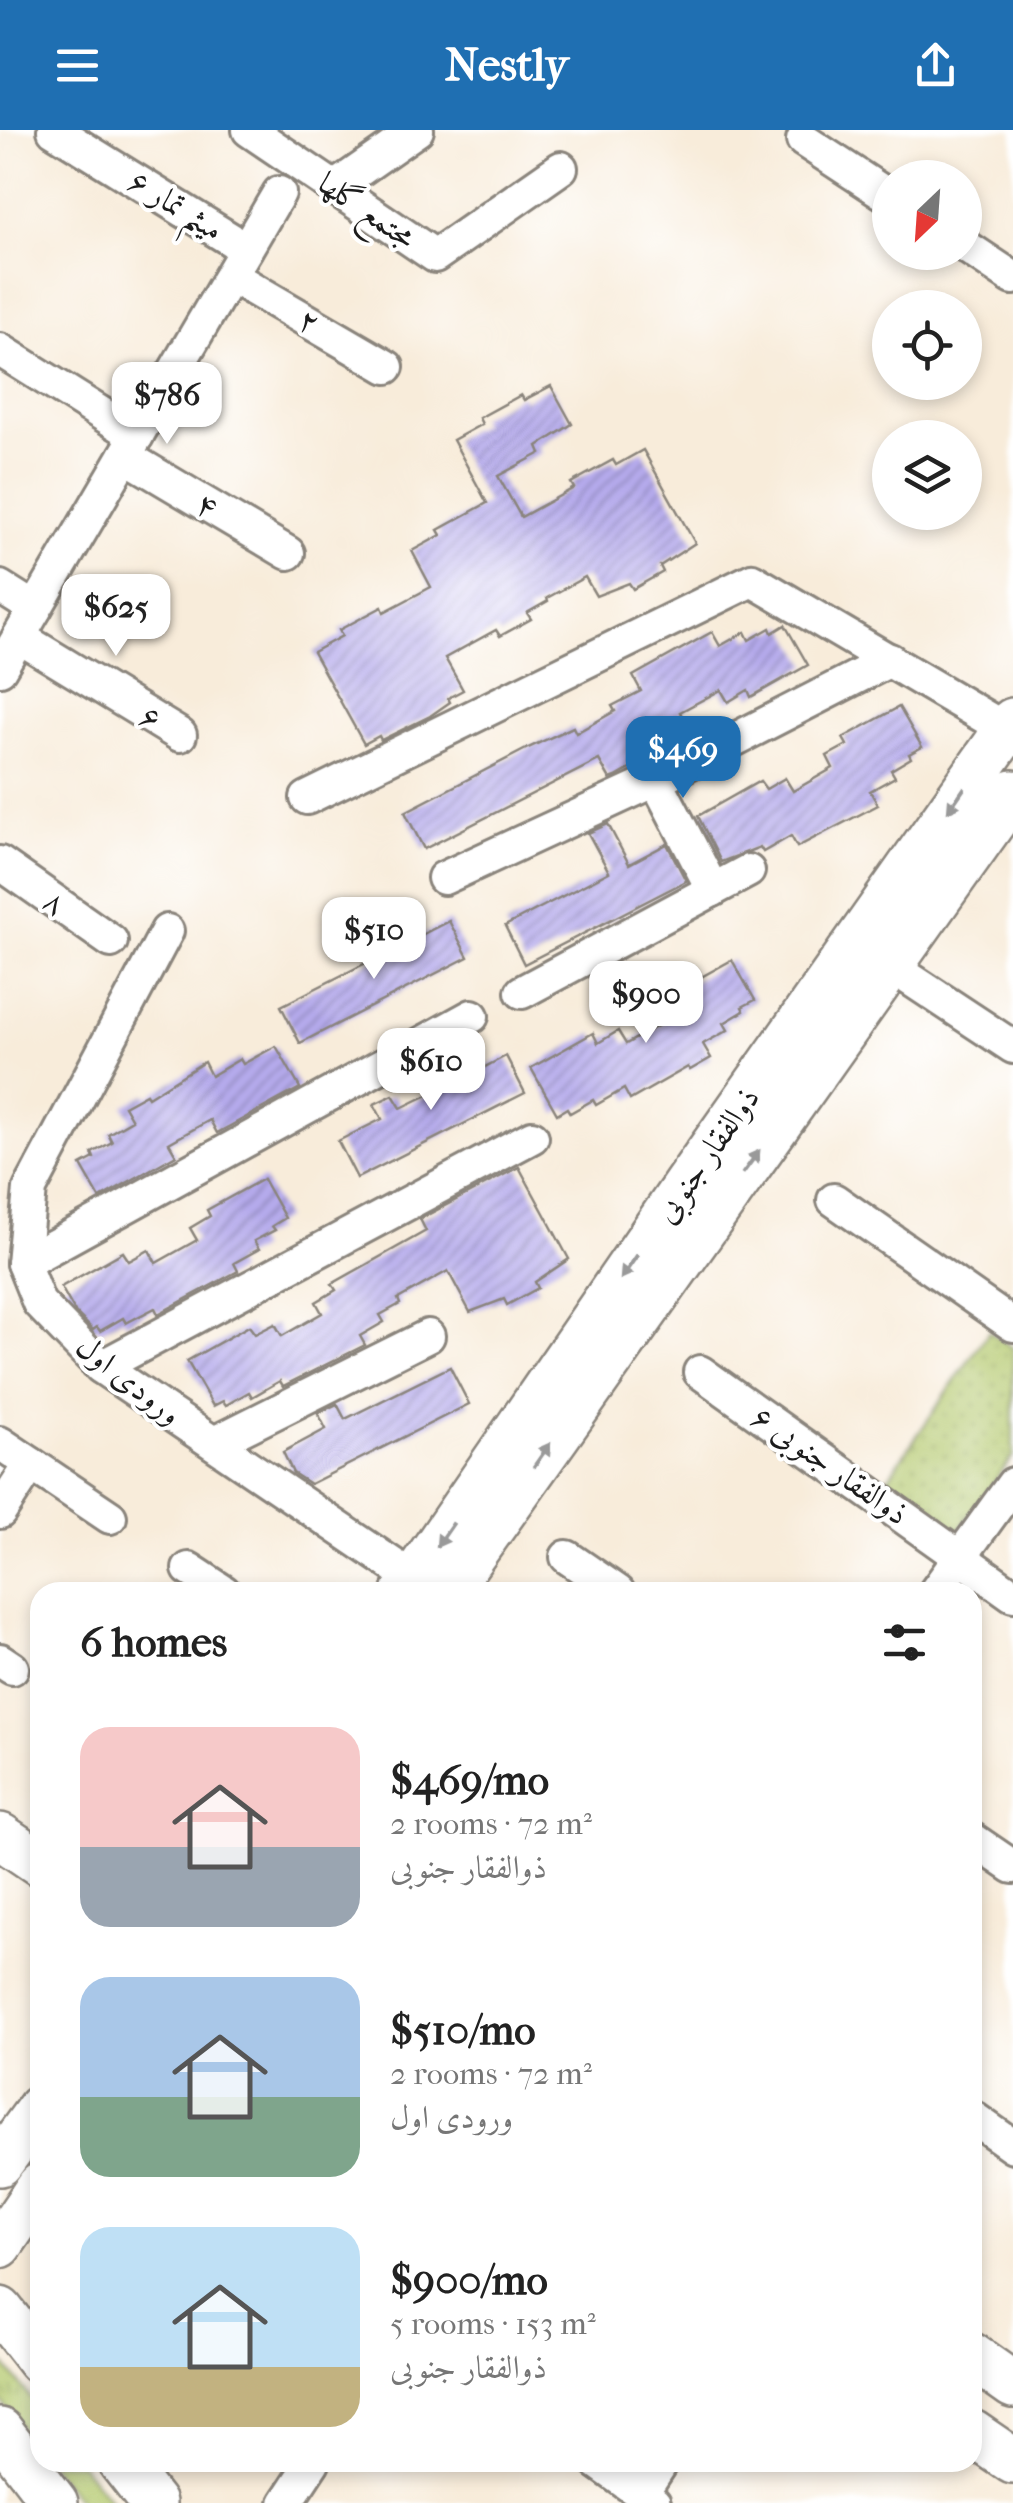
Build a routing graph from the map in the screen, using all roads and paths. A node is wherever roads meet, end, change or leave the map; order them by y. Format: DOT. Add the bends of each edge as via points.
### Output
graph roads {
  1 [pos="54,130"];
  2 [pos="248,130"];
  3 [pos="417,130"];
  4 [pos="803,140"];
  5 [pos="561,168"];
  6 [pos="872,186"];
  7 [pos="334,188"];
  8 [pos="280,194"];
  9 [pos="982,257"];
  10 [pos="239,263"];
  11 [pos="1013,278"];
  12 [pos="0,350"];
  13 [pos="387,366"];
  14 [pos="131,446"];
  15 [pos="288,554"];
  16 [pos="0,587"];
  17 [pos="27,623"];
  18 [pos="890,660"];
  19 [pos="0,669"];
  20 [pos="1010,725"];
  21 [pos="180,734"];
  22 [pos="656,780"];
  23 [pos="1013,793"];
  24 [pos="306,798"];
  25 [pos="0,862"];
  26 [pos="748,872"];
  27 [pos="444,878"];
  28 [pos="713,890"];
  29 [pos="167,931"];
  30 [pos="110,941"];
  31 [pos="892,967"];
  32 [pos="522,992"];
  33 [pos="472,1016"];
  34 [pos="1013,1047"];
  35 [pos="532,1138"];
  36 [pos="703,1195"];
  37 [pos="834,1200"];
  38 [pos="23,1263"];
  39 [pos="1013,1325"];
  40 [pos="428,1336"];
  41 [pos="101,1367"];
  42 [pos="700,1372"];
  43 [pos="0,1443"];
  44 [pos="214,1444"];
  45 [pos="31,1464"];
  46 [pos="1013,1484"];
  47 [pos="0,1512"];
  48 [pos="110,1517"];
  49 [pos="567,1556"];
  50 [pos="960,1558"];
  51 [pos="189,1568"];
  52 [pos="209,1582"];
  53 [pos="413,1582"];
  54 [pos="426,1582"];
  55 [pos="604,1582"];
  56 [pos="942,1582"];
  57 [pos="1013,1595"];
  58 [pos="0,1836"];
  59 [pos="982,1846"];
  60 [pos="30,1856"];
  61 [pos="1013,1867"];
  62 [pos="30,2122"];
  63 [pos="982,2124"];
  64 [pos="1013,2146"];
  65 [pos="0,2163"];
  66 [pos="30,2201"];
  67 [pos="0,2245"];
  68 [pos="0,2310"];
  69 [pos="30,2348"];
  70 [pos="982,2363"];
  71 [pos="1013,2384"];
  72 [pos="0,2431"];
  73 [pos="982,2440"];
  74 [pos="1013,2462"];
  75 [pos="30,2470"];
  76 [pos="31,2472"];
  77 [pos="129,2472"];
  78 [pos="306,2472"];
  79 [pos="611,2472"];
  80 [pos="658,2472"];
  81 [pos="648,2498"];
  82 [pos="55,2503"];
  83 [pos="153,2503"];
  84 [pos="286,2503"];
  1 -- 10 [label="street, میثم تمار ۶"];
  2 -- 7 [label="street, مجتمع گلها"];
  3 -- 7 [label="street"];
  4 -- 6 [label="street"];
  5 -- 7 [label="street, مجتمع گلها" via="435,256"];
  8 -- 10 [label="street"];
  9 -- 11 [label="street"];
  10 -- 13 [label="street, ۲"];
  10 -- 14 [label="street"];
  12 -- 14 [label="street, ۴"];
  14 -- 15 [label="street, ۴"];
  14 -- 17 [label="street"];
  16 -- 17 [label="street, ۶"];
  17 -- 19 [label="street"];
  17 -- 21 [label="street, ۶"];
  18 -- 20 [label="street"];
  18 -- 22 [label="street"];
  18 -- 24 [label="street" via="752,580"];
  20 -- 36 [label="main road, ذوالفقار جنوبی, one-way"];
  22 -- 27 [label="street"];
  22 -- 28 [label="street"];
  23 -- 31 [label="main road, ذوالفقار جنوبی"];
  25 -- 30 [label="street, ۸"];
  26 -- 28 [label="street"];
  28 -- 32 [label="street"];
  29 -- 38 [label="street" via="30,1189"];
  31 -- 34 [label="street"];
  36 -- 31 [label="main road, ذوالفقار جنوبی, one-way"];
  33 -- 38 [label="street"];
  35 -- 41 [label="street"];
  36 -- 54 [label="main road, ذوالفقار جنوبی"];
  37 -- 39 [label="street"];
  38 -- 41 [label="street, ورودی اول" via="39,1303"];
  40 -- 44 [label="street"];
  41 -- 44 [label="street, ورودی اول"];
  42 -- 50 [label="street, ۶ ذوالفقار جنوبی"];
  43 -- 45 [label="street"];
  44 -- 53 [label="street, ورودی اول"];
  45 -- 47 [label="street"];
  45 -- 48 [label="street"];
  46 -- 50 [label="street"];
  49 -- 55 [label="street"];
  50 -- 56 [label="street"];
  50 -- 57 [label="street, ۶ ذوالفقار جنوبی"];
  51 -- 52 [label="street"];
  58 -- 60 [label="main road"];
  59 -- 61 [label="street"];
  62 -- 65 [label="main road"];
  63 -- 64 [label="street"];
  66 -- 67 [label="main road"];
  68 -- 69 [label="main road"];
  70 -- 71 [label="main road"];
  72 -- 75 [label="main road"];
  73 -- 74 [label="main road"];
  76 -- 82 [label="main road"];
  77 -- 83 [label="main road"];
  78 -- 84 [label="street"];
  79 -- 81 [label="street"];
  80 -- 81 [label="street"];
}
